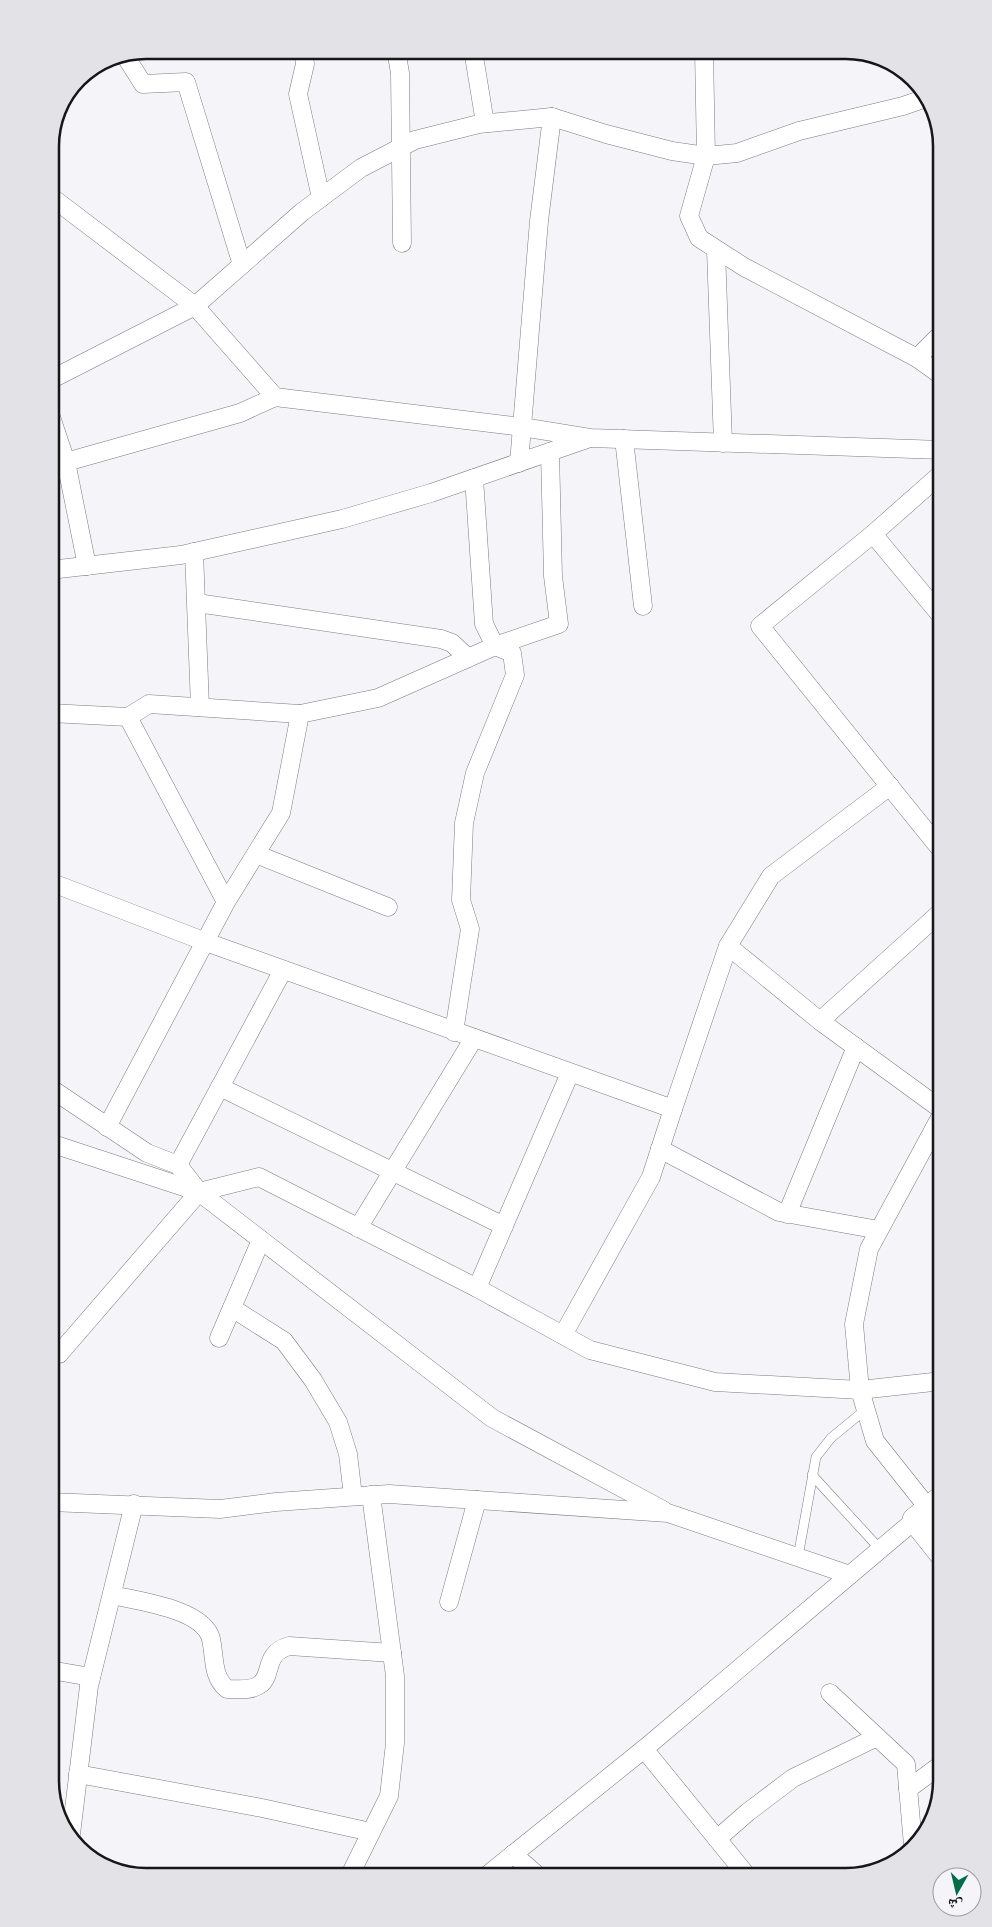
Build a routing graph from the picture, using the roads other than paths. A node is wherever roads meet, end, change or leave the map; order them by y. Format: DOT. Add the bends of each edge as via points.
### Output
graph roads {
  1 [pos="304,59"];
  2 [pos="398,59"];
  3 [pos="475,59"];
  4 [pos="704,59"];
  5 [pos="128,60"];
  6 [pos="920,100"];
  7 [pos="552,117"];
  8 [pos="486,124"];
  9 [pos="400,148"];
  10 [pos="706,156"];
  11 [pos="321,198"];
  12 [pos="59,203"];
  13 [pos="402,243"];
  14 [pos="716,250"];
  15 [pos="242,266"];
  16 [pos="196,306"];
  17 [pos="933,342"];
  18 [pos="917,358"];
  19 [pos="933,370"];
  20 [pos="59,375"];
  21 [pos="274,397"];
  22 [pos="522,427"];
  23 [pos="590,438"];
  24 [pos="624,439"];
  25 [pos="59,441"];
  26 [pos="723,443"];
  27 [pos="933,450"];
  28 [pos="550,452"];
  29 [pos="66,462"];
  30 [pos="519,463"];
  31 [pos="474,478"];
  32 [pos="933,481"];
  33 [pos="873,534"];
  34 [pos="194,552"];
  35 [pos="87,566"];
  36 [pos="59,569"];
  37 [pos="197,603"];
  38 [pos="643,606"];
  39 [pos="933,606"];
  40 [pos="495,646"];
  41 [pos="468,658"];
  42 [pos="200,707"];
  43 [pos="59,713"];
  44 [pos="300,714"];
  45 [pos="128,717"];
  46 [pos="890,786"];
  47 [pos="933,840"];
  48 [pos="256,854"];
  49 [pos="59,885"];
  50 [pos="226,902"];
  51 [pos="388,907"];
  52 [pos="933,919"];
  53 [pos="206,942"];
  54 [pos="728,946"];
  55 [pos="283,970"];
  56 [pos="820,1021"];
  57 [pos="454,1032"];
  58 [pos="474,1038"];
  59 [pos="856,1047"];
  60 [pos="570,1073"];
  61 [pos="220,1087"];
  62 [pos="59,1094"];
  63 [pos="933,1103"];
  64 [pos="674,1109"];
  65 [pos="107,1127"];
  66 [pos="933,1131"];
  67 [pos="59,1146"];
  68 [pos="660,1149"];
  69 [pos="178,1165"];
  70 [pos="392,1171"];
  71 [pos="199,1192"];
  72 [pos="787,1214"];
  73 [pos="504,1226"];
  74 [pos="358,1228"];
  75 [pos="879,1230"];
  76 [pos="261,1240"];
  77 [pos="477,1288"];
  78 [pos="232,1308"];
  79 [pos="563,1335"];
  80 [pos="219,1338"];
  81 [pos="59,1354"];
  82 [pos="933,1382"];
  83 [pos="860,1390"];
  84 [pos="865,1410"];
  85 [pos="812,1475"];
  86 [pos="371,1495"];
  87 [pos="352,1496"];
  88 [pos="477,1500"];
  89 [pos="59,1502"];
  90 [pos="134,1504"];
  91 [pos="929,1509"];
  92 [pos="668,1513"];
  93 [pos="933,1523"];
  94 [pos="880,1549"];
  95 [pos="798,1557"];
  96 [pos="850,1575"];
  97 [pos="112,1595"];
  98 [pos="449,1602"];
  99 [pos="392,1653"];
  100 [pos="59,1672"];
  101 [pos="91,1677"];
  102 [pos="830,1692"];
  103 [pos="877,1737"];
  104 [pos="644,1749"];
  105 [pos="933,1771"];
  106 [pos="78,1774"];
  107 [pos="908,1789"];
  108 [pos="72,1827"];
  109 [pos="371,1832"];
  110 [pos="912,1838"];
  111 [pos="717,1839"];
  112 [pos="513,1854"];
  113 [pos="353,1868"];
  114 [pos="496,1868"];
  115 [pos="529,1868"];
  116 [pos="741,1868"];
  1 -- 11 [label="street" via="298,94"];
  2 -- 9 [label="street"];
  3 -- 8 [label="street"];
  4 -- 10 [label="street"];
  5 -- 15 [label="street" via="143,84 186,82"];
  6 -- 10 [label="street" via="799,131 738,154"];
  7 -- 8 [label="street"];
  7 -- 10 [label="street" via="672,151"];
  7 -- 22 [label="street" via="539,221"];
  8 -- 9 [label="street" via="415,140"];
  9 -- 11 [label="street" via="361,168"];
  9 -- 13 [label="street"];
  10 -- 14 [label="street" via="689,216 700,238"];
  11 -- 15 [label="street"];
  12 -- 16 [label="street"];
  14 -- 18 [label="street"];
  14 -- 26 [label="street"];
  15 -- 16 [label="street"];
  16 -- 20 [label="street"];
  16 -- 21 [label="street"];
  17 -- 18 [label="street"];
  18 -- 19 [label="street"];
  21 -- 22 [label="street"];
  21 -- 29 [label="street" via="240,413"];
  22 -- 23 [label="street"];
  22 -- 30 [label="street"];
  23 -- 24 [label="street"];
  23 -- 28 [label="street"];
  24 -- 26 [label="street"];
  24 -- 38 [label="street"];
  25 -- 29 [label="street"];
  26 -- 27 [label="street"];
  28 -- 30 [label="street"];
  28 -- 40 [label="street" via="553,576 559,624"];
  29 -- 35 [label="street"];
  30 -- 31 [label="street"];
  31 -- 34 [label="street" via="342,519"];
  31 -- 40 [label="street" via="484,624"];
  32 -- 33 [label="street"];
  33 -- 39 [label="street"];
  33 -- 46 [label="street" via="760,626"];
  34 -- 35 [label="street"];
  34 -- 37 [label="street"];
  35 -- 36 [label="street"];
  37 -- 41 [label="street" via="441,639 452,643"];
  37 -- 42 [label="street"];
  40 -- 41 [label="street"];
  40 -- 57 [label="street" via="512,652 515,675 475,773 464,824 460,900 470,929"];
  41 -- 44 [label="street" via="378,698"];
  42 -- 44 [label="street"];
  42 -- 45 [label="street" via="149,704"];
  43 -- 45 [label="street"];
  44 -- 48 [label="street" via="281,813"];
  45 -- 50 [label="street"];
  46 -- 47 [label="street"];
  46 -- 54 [label="street" via="771,876"];
  48 -- 50 [label="street"];
  48 -- 51 [label="street"];
  49 -- 53 [label="street"];
  50 -- 53 [label="street"];
  52 -- 56 [label="street"];
  53 -- 55 [label="street"];
  53 -- 65 [label="street"];
  54 -- 56 [label="street"];
  54 -- 64 [label="street"];
  55 -- 57 [label="street"];
  55 -- 61 [label="street"];
  56 -- 59 [label="street"];
  57 -- 58 [label="street"];
  58 -- 60 [label="street"];
  58 -- 70 [label="street"];
  59 -- 63 [label="street"];
  59 -- 72 [label="street"];
  60 -- 64 [label="street"];
  60 -- 73 [label="street"];
  61 -- 69 [label="street"];
  61 -- 70 [label="street"];
  62 -- 65 [label="street"];
  64 -- 68 [label="street"];
  65 -- 69 [label="street" via="147,1154"];
  66 -- 75 [label="street"];
  67 -- 71 [label="street"];
  68 -- 72 [label="street"];
  68 -- 79 [label="street" via="651,1178"];
  69 -- 71 [label="street"];
  70 -- 73 [label="street"];
  70 -- 74 [label="street"];
  71 -- 74 [label="street" via="259,1177"];
  71 -- 76 [label="street"];
  71 -- 81 [label="street"];
  72 -- 75 [label="street"];
  73 -- 77 [label="street"];
  74 -- 77 [label="street"];
  75 -- 83 [label="street" via="869,1249 854,1324"];
  76 -- 78 [label="street"];
  76 -- 92 [label="street" via="492,1418"];
  77 -- 79 [label="street"];
  78 -- 80 [label="street"];
  78 -- 87 [label="street" via="284,1341 313,1380 338,1422 348,1454"];
  79 -- 83 [label="street" via="590,1350 715,1382"];
  82 -- 83 [label="street"];
  83 -- 84 [label="street"];
  84 -- 85 [label="lane" via="831,1438 816,1457"];
  84 -- 91 [label="street" via="875,1442"];
  85 -- 94 [label="lane"];
  85 -- 95 [label="lane"];
  86 -- 87 [label="street"];
  86 -- 88 [label="street"];
  86 -- 99 [label="street"];
  87 -- 90 [label="street" via="220,1509"];
  88 -- 92 [label="street"];
  88 -- 98 [label="street"];
  89 -- 90 [label="street"];
  90 -- 97 [label="street"];
  91 -- 93 [label="main road"];
  91 -- 94 [label="street"];
  92 -- 95 [label="street"];
  94 -- 96 [label="street"];
  95 -- 96 [label="street"];
  96 -- 104 [label="street"];
  97 -- 99 [label="street" via="178,1612 204,1626 210,1637 217,1675 228,1689 259,1686 265,1680 274,1654 289,1646"];
  97 -- 101 [label="street"];
  99 -- 109 [label="street" via="395,1743 389,1796"];
  100 -- 101 [label="street"];
  101 -- 106 [label="street"];
  102 -- 103 [label="street"];
  103 -- 107 [label="street" via="906,1764"];
  103 -- 111 [label="street" via="793,1778"];
  104 -- 111 [label="street"];
  104 -- 112 [label="street"];
  105 -- 107 [label="street"];
  106 -- 108 [label="street"];
  106 -- 109 [label="street"];
  107 -- 110 [label="street"];
  109 -- 113 [label="street"];
  111 -- 116 [label="street"];
  112 -- 114 [label="street"];
  112 -- 115 [label="street"];
}
